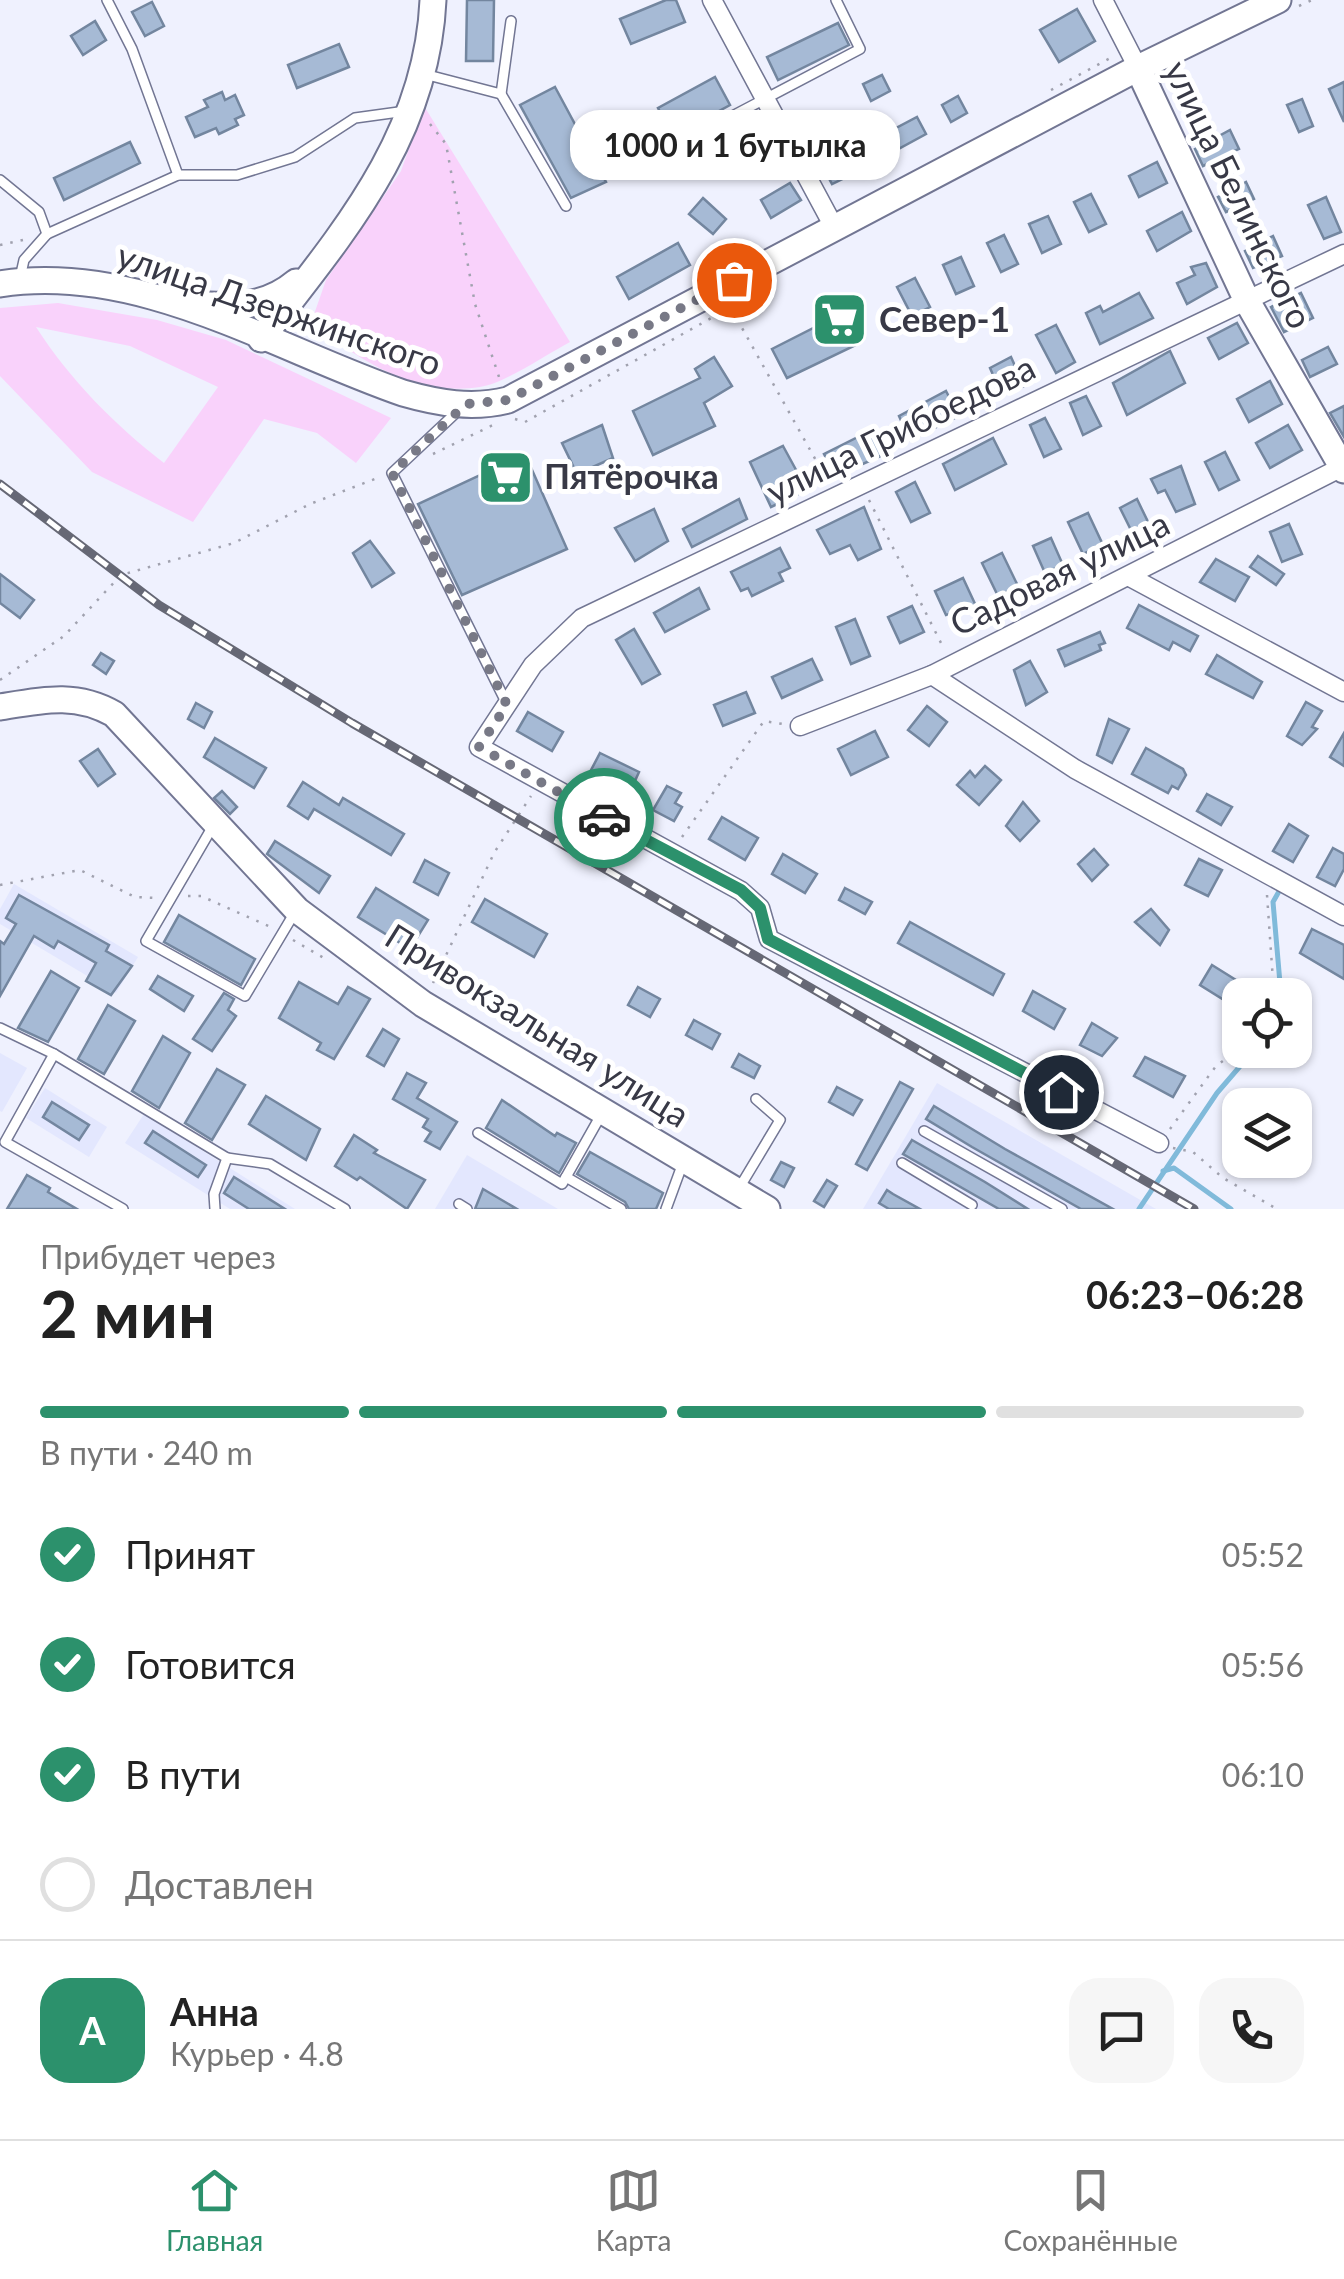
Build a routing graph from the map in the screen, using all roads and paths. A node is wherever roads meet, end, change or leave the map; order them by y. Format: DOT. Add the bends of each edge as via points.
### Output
graph roads {
  1 [pos="107,0"];
  2 [pos="432,0"];
  3 [pos="712,0"];
  4 [pos="836,0"];
  5 [pos="1103,0"];
  6 [pos="1278,0"];
  7 [pos="1239,8"];
  8 [pos="511,20"];
  9 [pos="1133,58"];
  10 [pos="422,74"];
  11 [pos="1050,90"];
  12 [pos="502,94"];
  13 [pos="763,101"];
  14 [pos="421,117"];
  15 [pos="664,152"];
  16 [pos="178,175"];
  17 [pos="0,180"];
  18 [pos="566,206"];
  19 [pos="834,226"];
  20 [pos="47,234"];
  21 [pos="0,245"];
  22 [pos="1344,254"];
  23 [pos="322,260"];
  24 [pos="10,283"];
  25 [pos="294,296"];
  26 [pos="1247,302"];
  27 [pos="173,303"];
  28 [pos="730,308"];
  29 [pos="262,339"];
  30 [pos="311,359"];
  31 [pos="501,384"];
  32 [pos="466,404"];
  33 [pos="1343,468"];
  34 [pos="861,483"];
  35 [pos="836,496"];
  36 [pos="1130,577"];
  37 [pos="952,664"];
  38 [pos="932,674"];
  39 [pos="1344,692"];
  40 [pos="507,705"];
  41 [pos="0,707"];
  42 [pos="800,726"];
  43 [pos="541,783"];
  44 [pos="214,824"];
  45 [pos="670,855"];
  46 [pos="1266,874"];
  47 [pos="0,885"];
  48 [pos="172,896"];
  49 [pos="297,910"];
  50 [pos="1344,916"];
  51 [pos="281,932"];
  52 [pos="337,966"];
  53 [pos="1273,978"];
  54 [pos="423,1004"];
  55 [pos="0,1028"];
  56 [pos="54,1054"];
  57 [pos="1222,1062"];
  58 [pos="756,1099"];
  59 [pos="603,1112"];
  60 [pos="924,1131"];
  61 [pos="478,1133"];
  62 [pos="2,1144"];
  63 [pos="1164,1145"];
  64 [pos="227,1158"];
  65 [pos="685,1159"];
  66 [pos="902,1164"];
  67 [pos="566,1176"];
  68 [pos="752,1203"];
  69 [pos="973,1208"];
  70 [pos="124,1209"];
  71 [pos="215,1209"];
  72 [pos="345,1209"];
  73 [pos="621,1209"];
  74 [pos="666,1209"];
  75 [pos="1062,1209"];
  76 [pos="1277,1209"];
  1 -- 16 [label="lane"];
  2 -- 10 [label="main road"];
  3 -- 13 [label="street"];
  4 -- 13 [label="lane" via="860,50"];
  5 -- 9 [label="street, улица Белинского"];
  6 -- 7 [label="main road, улица Дзержинского"];
  7 -- 9 [label="main road, улица Дзержинского"];
  8 -- 12 [label="lane"];
  9 -- 11 [label="path"];
  9 -- 19 [label="main road, улица Дзержинского"];
  9 -- 26 [label="main road, улица Белинского"];
  10 -- 12 [label="lane"];
  10 -- 14 [label="main road"];
  12 -- 18 [label="lane"];
  13 -- 15 [label="lane"];
  13 -- 19 [label="street"];
  14 -- 16 [label="lane" via="355,118 295,156 237,175"];
  14 -- 23 [label="main road"];
  14 -- 31 [label="path" via="446,144 475,304"];
  16 -- 20 [label="lane"];
  17 -- 20 [label="lane" via="39,212"];
  19 -- 32 [label="main road, улица Дзержинского" via="508,400"];
  20 -- 21 [label="path"];
  20 -- 24 [label="lane"];
  22 -- 26 [label="street, улица Грибоедова"];
  23 -- 25 [label="main road"];
  23 -- 27 [label="main road" via="291,287 247,306"];
  24 -- 27 [label="main road, улица Дзержинского" via="88,282"];
  25 -- 29 [label="main road"];
  25 -- 30 [label="main road" via="290,331"];
  26 -- 33 [label="main road, улица Белинского"];
  26 -- 34 [label="street, улица Грибоедова"];
  27 -- 29 [label="main road, улица Дзержинского"];
  28 -- 35 [label="path"];
  29 -- 30 [label="main road, улица Дзержинского"];
  30 -- 32 [label="main road, улица Дзержинского" via="403,393"];
  32 -- 40 [label="lane" via="392,473"];
  33 -- 36 [label="street, Садовая улица"];
  34 -- 35 [label="street, улица Грибоедова"];
  34 -- 37 [label="path"];
  35 -- 40 [label="street, улица Грибоедова" via="582,618 533,665"];
  36 -- 37 [label="street, Садовая улица"];
  36 -- 39 [label="street"];
  37 -- 38 [label="street, Садовая улица"];
  38 -- 42 [label="street, Садовая улица"];
  38 -- 46 [label="street" via="1075,768"];
  40 -- 43 [label="street, улица Грибоедова" via="479,747"];
  41 -- 44 [label="main road, Привокзальная улица" via="90,700 150,749"];
  42 -- 45 [label="path" via="764,721"];
  43 -- 45 [label="street"];
  43 -- 54 [label="path" via="494,854"];
  44 -- 48 [label="lane"];
  44 -- 49 [label="main road, Привокзальная улица"];
  45 -- 63 [label="street" via="741,890 760,908 768,939"];
  46 -- 50 [label="street"];
  46 -- 53 [label="path"];
  47 -- 48 [label="path" via="80,870 135,897"];
  48 -- 51 [label="path" via="201,896"];
  48 -- 51 [label="lane" via="146,940 246,996"];
  49 -- 51 [label="lane"];
  49 -- 54 [label="main road, Привокзальная улица"];
  51 -- 52 [label="path"];
  54 -- 59 [label="main road, Привокзальная улица"];
  55 -- 56 [label="lane"];
  56 -- 62 [label="lane"];
  56 -- 64 [label="lane"];
  57 -- 63 [label="path"];
  58 -- 68 [label="lane" via="780,1120"];
  59 -- 65 [label="main road, Привокзальная улица"];
  59 -- 67 [label="lane"];
  60 -- 75 [label="lane"];
  61 -- 67 [label="lane" via="562,1184"];
  62 -- 70 [label="lane"];
  63 -- 76 [label="path" via="1193,1152 1222,1178"];
  64 -- 71 [label="lane"];
  64 -- 72 [label="lane" via="270,1164"];
  65 -- 68 [label="main road, Привокзальная улица"];
  65 -- 74 [label="lane"];
  66 -- 69 [label="lane"];
  67 -- 73 [label="lane"];
}
